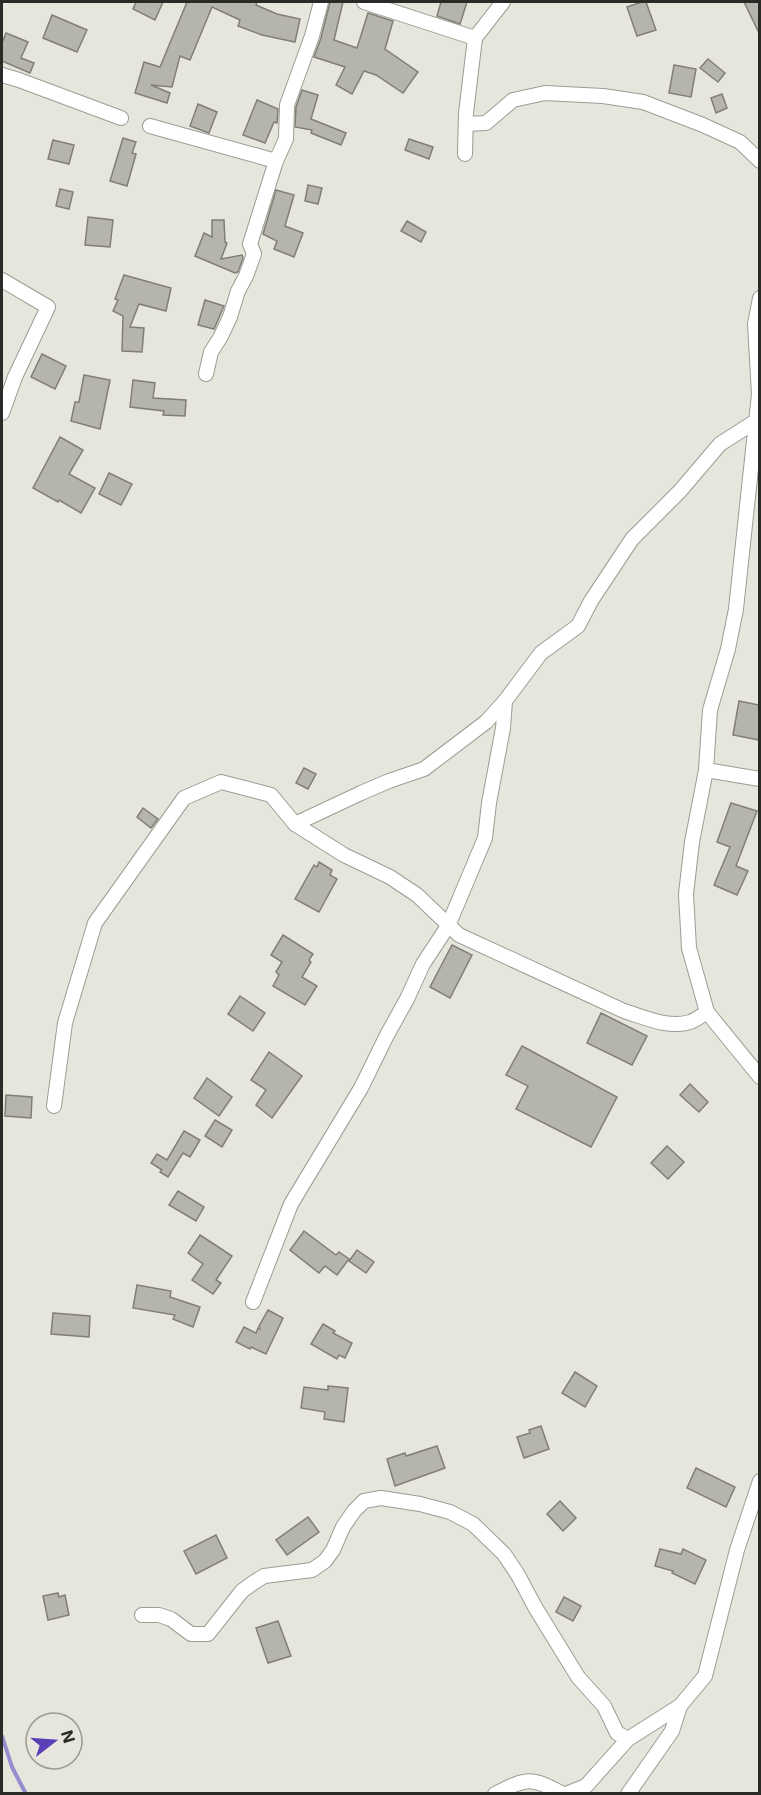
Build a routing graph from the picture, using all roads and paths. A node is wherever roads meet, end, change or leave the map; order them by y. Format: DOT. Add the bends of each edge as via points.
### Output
graph roads {
  1 [pos="321,2"];
  2 [pos="364,2"];
  3 [pos="503,2"];
  4 [pos="475,38"];
  5 [pos="2,75"];
  6 [pos="121,118"];
  7 [pos="466,124"];
  8 [pos="150,126"];
  9 [pos="465,154"];
  10 [pos="276,161"];
  11 [pos="759,161"];
  12 [pos="2,280"];
  13 [pos="759,298"];
  14 [pos="206,374"];
  15 [pos="2,413"];
  16 [pos="756,421"];
  17 [pos="755,475"];
  18 [pos="506,701"];
  19 [pos="706,770"];
  20 [pos="759,779"];
  21 [pos="295,824"];
  22 [pos="448,926"];
  23 [pos="707,1012"];
  24 [pos="759,1077"];
  25 [pos="54,1106"];
  26 [pos="253,1302"];
  27 [pos="759,1481"];
  28 [pos="142,1615"];
  29 [pos="680,1706"];
  30 [pos="628,1739"];
  31 [pos="495,1794"];
  32 [pos="565,1794"];
  33 [pos="628,1794"];
  1 -- 10 [label="street" via="287,105 286,138"];
  2 -- 4 [label="street"];
  3 -- 4 [label="street"];
  4 -- 7 [label="street"];
  5 -- 6 [label="street"];
  7 -- 9 [label="street"];
  7 -- 11 [label="street" via="486,123 513,100 544,93 603,96 643,102 704,125 740,142"];
  8 -- 10 [label="street"];
  10 -- 14 [label="street" via="250,244 254,254 230,317 211,352"];
  12 -- 15 [label="street" via="48,307"];
  13 -- 16 [label="street" via="755,324 759,394"];
  16 -- 17 [label="street"];
  16 -- 18 [label="street" via="720,444 632,539 578,626 541,653"];
  17 -- 19 [label="street" via="728,649 710,710"];
  18 -- 21 [label="street" via="486,722 424,769"];
  18 -- 22 [label="street" via="485,838"];
  19 -- 20 [label="street"];
  19 -- 23 [label="street" via="686,894 689,948"];
  21 -- 22 [label="street" via="417,895"];
  21 -- 25 [label="street" via="271,795 221,782 184,798 95,923 64,1023"];
  22 -- 23 [label="street" via="459,935 624,1011 669,1024 690,1022"];
  22 -- 26 [label="street" via="423,964 361,1088 291,1204"];
  23 -- 24 [label="street"];
  27 -- 29 [label="street" via="734,1559 705,1676"];
  28 -- 30 [label="street" via="171,1619 191,1634 208,1634 242,1591 264,1576 312,1570 325,1562 343,1527 364,1502 381,1498 420,1504 450,1512 473,1524 504,1554 578,1677 604,1706 617,1733"];
  29 -- 30 [label="street"];
  29 -- 33 [label="street" via="672,1731"];
  30 -- 32 [label="street" via="586,1786"];
  31 -- 32 [label="street" via="520,1781 530,1781"];
}
